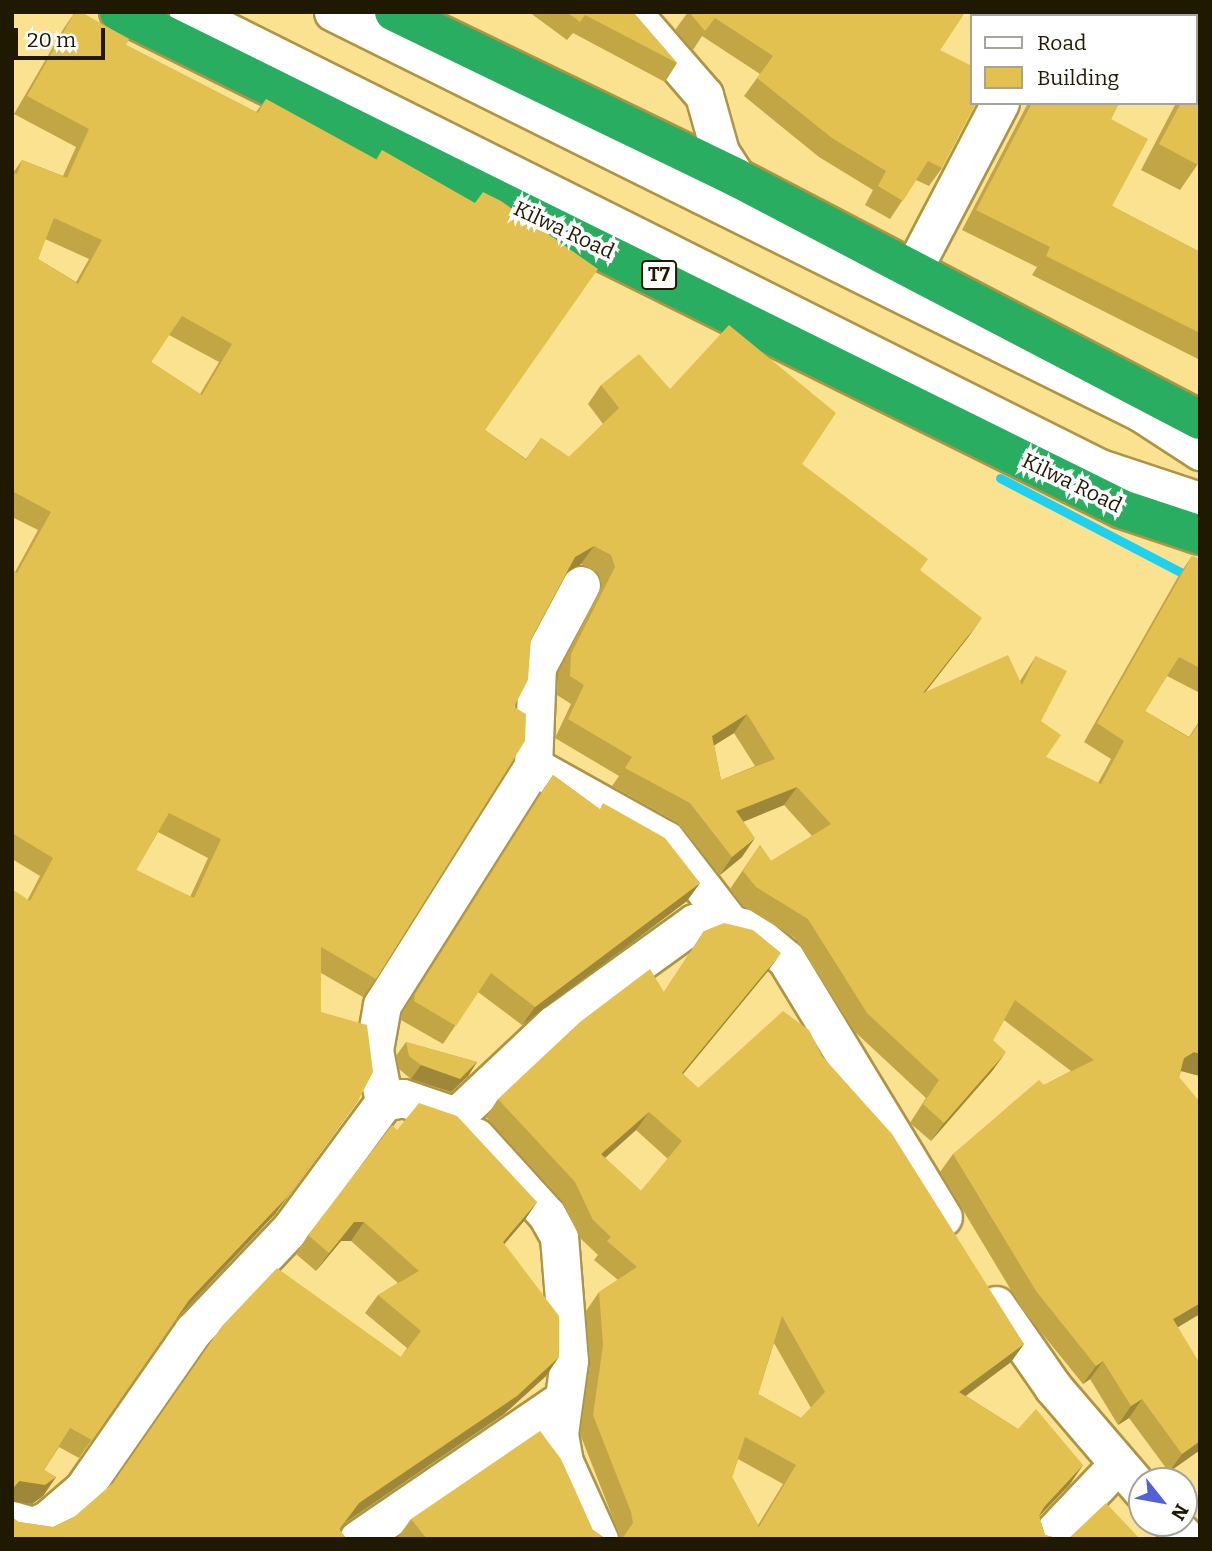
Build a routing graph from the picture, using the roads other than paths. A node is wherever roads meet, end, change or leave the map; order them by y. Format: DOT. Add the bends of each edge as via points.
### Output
graph roads {
  1 [pos="119,12"];
  2 [pos="188,12"];
  3 [pos="333,12"];
  4 [pos="394,12"];
  5 [pos="632,12"];
  6 [pos="999,105"];
  7 [pos="737,178"];
  8 [pos="912,271"];
  9 [pos="1200,420"];
  10 [pos="1200,451"];
  11 [pos="1200,501"];
  12 [pos="1200,535"];
  13 [pos="581,585"];
  14 [pos="533,766"];
  15 [pos="730,923"];
  16 [pos="384,1102"];
  17 [pos="456,1116"];
  18 [pos="559,1402"];
  19 [pos="1117,1465"];
  20 [pos="1128,1476"];
  21 [pos="12,1520"];
  22 [pos="358,1539"];
  23 [pos="599,1539"];
  24 [pos="1047,1539"];
  1 -- 12 [label="highway, Kilwa Road / T7" via="1122,509"];
  2 -- 11 [label="street" via="1100,468"];
  3 -- 10 [label="street" via="1140,412"];
  4 -- 7 [label="highway"];
  5 -- 7 [label="street" via="704,94 720,152"];
  6 -- 8 [label="street" via="923,260"];
  7 -- 8 [label="highway"];
  8 -- 9 [label="highway" via="1134,380"];
  13 -- 14 [label="street" via="537,667"];
  14 -- 15 [label="street" via="666,840"];
  14 -- 16 [label="street" via="382,1005 374,1050"];
  15 -- 17 [label="street" via="694,923 659,945 554,1024"];
  15 -- 19 [label="street" via="750,929 786,959 970,1263 1053,1387"];
  16 -- 17 [label="street" via="403,1098"];
  16 -- 21 [label="street" via="291,1228 193,1331 83,1489 47,1520 33,1526"];
  17 -- 18 [label="street" via="547,1216 559,1237 569,1361"];
  18 -- 22 [label="street"];
  18 -- 23 [label="street" via="564,1462"];
  19 -- 20 [label="street"];
  19 -- 24 [label="street"];
}
